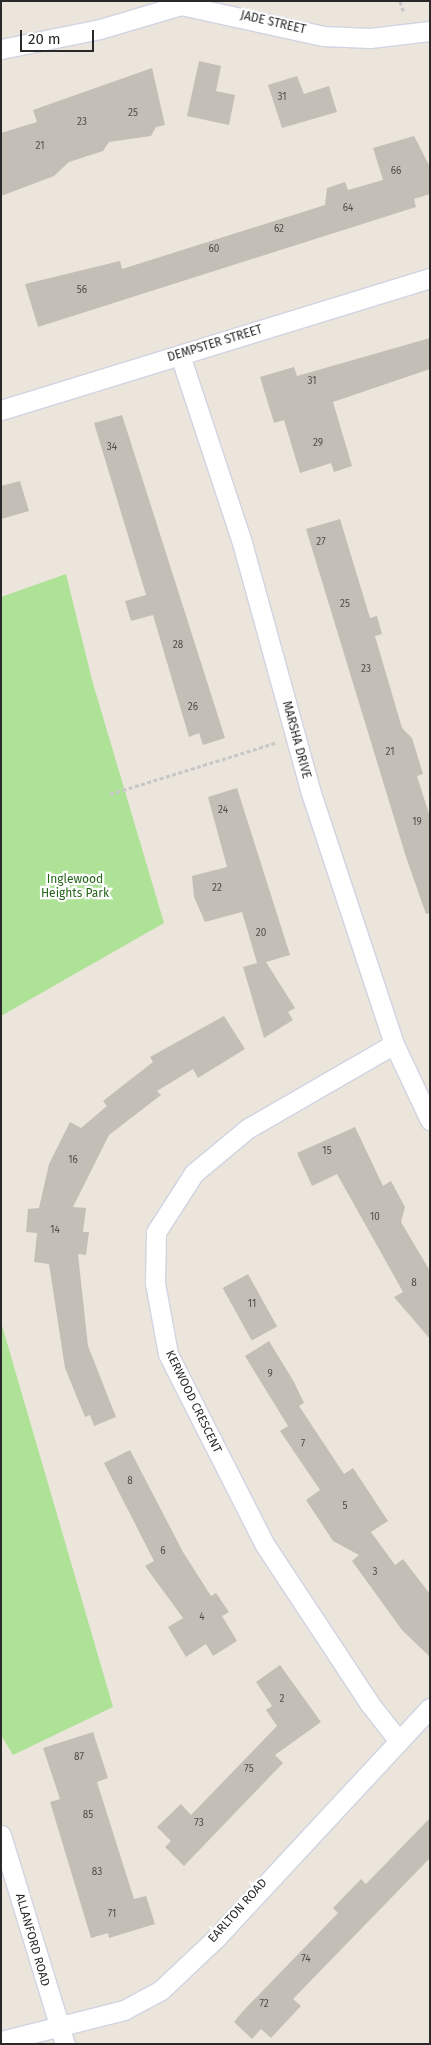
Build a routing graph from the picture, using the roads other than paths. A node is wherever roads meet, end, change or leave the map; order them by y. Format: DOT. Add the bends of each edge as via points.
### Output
graph roads {
  1 [pos="430,31"];
  2 [pos="1,49"];
  3 [pos="430,278"];
  4 [pos="180,355"];
  5 [pos="1,410"];
  6 [pos="394,1044"];
  7 [pos="430,1120"];
  8 [pos="430,1708"];
  9 [pos="398,1740"];
  10 [pos="1,1835"];
  11 [pos="63,2035"];
  12 [pos="1,2041"];
  1 -- 2 [label="street, JADE STREET" via="370,38 323,36 181,5 100,29"];
  3 -- 4 [label="street, DEMPSTER STREET"];
  4 -- 5 [label="street, DEMPSTER STREET"];
  4 -- 6 [label="street, MARSHA DRIVE" via="241,540 295,737"];
  6 -- 7 [label="street, MARSHA DRIVE"];
  6 -- 9 [label="street, KERWOOD CRESCENT" via="247,1129 194,1173 156,1232 155,1284 168,1354 265,1546 369,1703"];
  8 -- 9 [label="street, EARLTON ROAD"];
  9 -- 11 [label="street, EARLTON ROAD" via="216,1938 161,1990 131,2008"];
  10 -- 11 [label="street, ALLANFORD ROAD"];
  11 -- 12 [label="street, EARLTON ROAD"];
}
